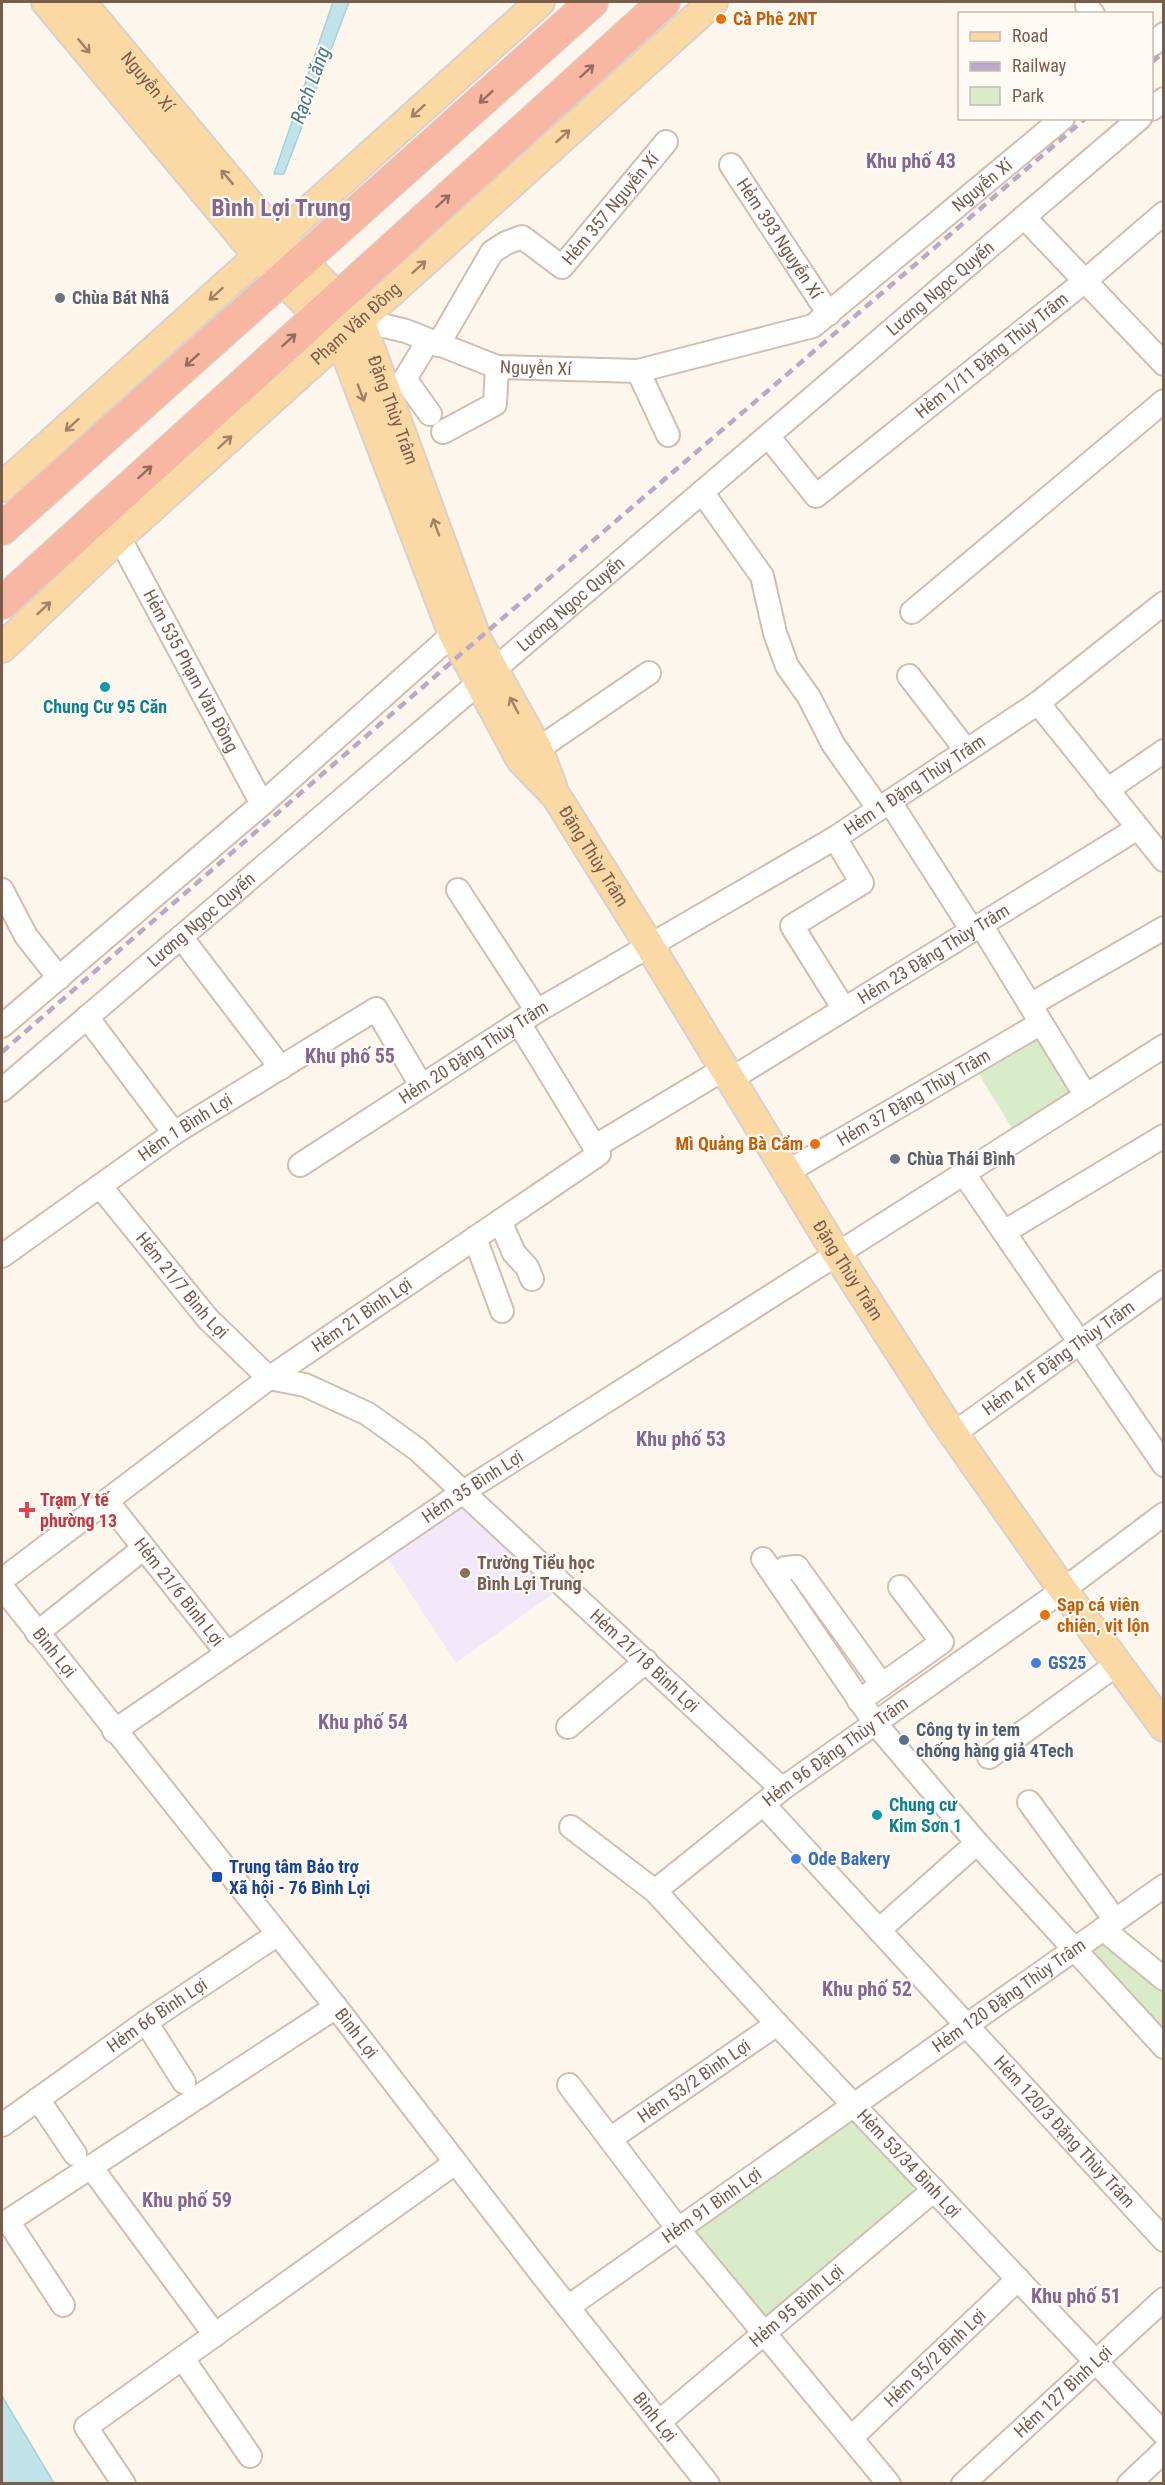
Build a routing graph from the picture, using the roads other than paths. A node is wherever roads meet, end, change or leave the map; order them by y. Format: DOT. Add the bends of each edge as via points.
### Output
graph roads {
  1 [pos="46,2"];
  2 [pos="81,2"];
  3 [pos="540,2"];
  4 [pos="592,2"];
  5 [pos="664,2"];
  6 [pos="713,2"];
  7 [pos="494,43"];
  8 [pos="517,69"];
  9 [pos="1061,120"];
  10 [pos="1138,120"];
  11 [pos="666,142"];
  12 [pos="731,165"];
  13 [pos="1164,213"];
  14 [pos="1024,217"];
  15 [pos="269,246"];
  16 [pos="293,271"];
  17 [pos="1085,281"];
  18 [pos="327,306"];
  19 [pos="829,314"];
  20 [pos="350,329"];
  21 [pos="433,343"];
  22 [pos="1164,364"];
  23 [pos="497,367"];
  24 [pos="638,371"];
  25 [pos="1164,401"];
  26 [pos="111,432"];
  27 [pos="668,435"];
  28 [pos="768,436"];
  29 [pos="2,488"];
  30 [pos="702,492"];
  31 [pos="2,506"];
  32 [pos="102,511"];
  33 [pos="2,529"];
  34 [pos="119,537"];
  35 [pos="2,603"];
  36 [pos="1164,603"];
  37 [pos="912,612"];
  38 [pos="2,623"];
  39 [pos="453,634"];
  40 [pos="2,648"];
  41 [pos="649,674"];
  42 [pos="487,676"];
  43 [pos="909,676"];
  44 [pos="1038,703"];
  45 [pos="538,749"];
  46 [pos="966,750"];
  47 [pos="1164,751"];
  48 [pos="1107,790"];
  49 [pos="556,796"];
  50 [pos="262,804"];
  51 [pos="884,805"];
  52 [pos="1138,828"];
  53 [pos="835,838"];
  54 [pos="1164,860"];
  55 [pos="458,890"];
  56 [pos="5,904"];
  57 [pos="976,928"];
  58 [pos="1164,928"];
  59 [pos="181,937"];
  60 [pos="650,945"];
  61 [pos="59,978"];
  62 [pos="844,1009"];
  63 [pos="1035,1014"];
  64 [pos="87,1017"];
  65 [pos="528,1017"];
  66 [pos="2,1026"];
  67 [pos="1164,1046"];
  68 [pos="281,1068"];
  69 [pos="728,1074"];
  70 [pos="421,1085"];
  71 [pos="2,1090"];
  72 [pos="1086,1096"];
  73 [pos="174,1133"];
  74 [pos="1164,1136"];
  75 [pos="594,1147"];
  76 [pos="300,1165"];
  77 [pos="788,1172"];
  78 [pos="964,1174"];
  79 [pos="100,1186"];
  80 [pos="500,1221"];
  81 [pos="1004,1232"];
  82 [pos="475,1238"];
  83 [pos="837,1254"];
  84 [pos="2,1256"];
  85 [pos="532,1279"];
  86 [pos="1164,1282"];
  87 [pos="502,1311"];
  88 [pos="1079,1342"];
  89 [pos="269,1378"];
  90 [pos="953,1434"];
  91 [pos="1161,1457"];
  92 [pos="463,1492"];
  93 [pos="107,1501"];
  94 [pos="1164,1514"];
  95 [pos="144,1548"];
  96 [pos="764,1559"];
  97 [pos="777,1578"];
  98 [pos="2,1580"];
  99 [pos="2,1587"];
  100 [pos="900,1587"];
  101 [pos="1063,1590"];
  102 [pos="37,1633"];
  103 [pos="227,1653"];
  104 [pos="646,1661"];
  105 [pos="1117,1664"];
  106 [pos="882,1685"];
  107 [pos="859,1701"];
  108 [pos="875,1723"];
  109 [pos="568,1727"];
  110 [pos="1164,1727"];
  111 [pos="114,1731"];
  112 [pos="989,1757"];
  113 [pos="782,1789"];
  114 [pos="1029,1802"];
  115 [pos="764,1805"];
  116 [pos="571,1827"];
  117 [pos="978,1843"];
  118 [pos="1164,1886"];
  119 [pos="655,1891"];
  120 [pos="1109,1924"];
  121 [pos="879,1930"];
  122 [pos="278,1934"];
  123 [pos="1073,1948"];
  124 [pos="1164,1979"];
  125 [pos="336,2007"];
  126 [pos="146,2022"];
  127 [pos="777,2024"];
  128 [pos="965,2024"];
  129 [pos="1164,2046"];
  130 [pos="184,2082"];
  131 [pos="569,2085"];
  132 [pos="38,2099"];
  133 [pos="853,2104"];
  134 [pos="2,2125"];
  135 [pos="610,2139"];
  136 [pos="83,2161"];
  137 [pos="455,2163"];
  138 [pos="934,2190"];
  139 [pos="678,2229"];
  140 [pos="1164,2240"];
  141 [pos="1018,2279"];
  142 [pos="1164,2299"];
  143 [pos="63,2305"];
  144 [pos="568,2307"];
  145 [pos="765,2334"];
  146 [pos="215,2336"];
  147 [pos="183,2359"];
  148 [pos="1095,2362"];
  149 [pos="659,2422"];
  150 [pos="1164,2434"];
  151 [pos="851,2438"];
  152 [pos="1164,2451"];
  153 [pos="250,2456"];
  154 [pos="124,2484"];
  155 [pos="708,2484"];
  156 [pos="889,2484"];
  157 [pos="963,2484"];
  158 [pos="1129,2484"];
  1 -- 15 [label="main road, Nguyễn Xí, one-way"];
  15 -- 2 [label="main road, Nguyễn Xí, one-way"];
  3 -- 7 [label="main road"];
  4 -- 8 [label="highway"];
  18 -- 5 [label="highway, Phạm Văn Đồng, one-way"];
  20 -- 6 [label="main road, Phạm Văn Đồng, one-way"];
  7 -- 8 [label="main road"];
  7 -- 15 [label="main road, one-way"];
  8 -- 16 [label="highway, one-way"];
  9 -- 19 [label="street, Nguyễn Xí"];
  10 -- 14 [label="street, Lương Ngọc Quyến"];
  11 -- 21 [label="street, Hẻm 357 Nguyễn Xí" via="562,267 522,237 492,252"];
  12 -- 19 [label="street, Hẻm 393 Nguyễn Xí"];
  13 -- 17 [label="street, Hẻm 1/11 Đặng Thùy Trâm"];
  14 -- 17 [label="street"];
  14 -- 28 [label="street, Lương Ngọc Quyến"];
  15 -- 16 [label="main road, Nguyễn Xí"];
  15 -- 29 [label="main road, one-way"];
  16 -- 18 [label="main road, Nguyễn Xí"];
  16 -- 26 [label="highway, one-way"];
  17 -- 22 [label="street"];
  17 -- 28 [label="street, Hẻm 1/11 Đặng Thùy Trâm" via="816,496"];
  18 -- 20 [label="main road, Nguyễn Xí"];
  32 -- 18 [label="highway, Phạm Văn Đồng, one-way"];
  19 -- 24 [label="street, Nguyễn Xí" via="813,326"];
  20 -- 21 [label="street, Nguyễn Xí" via="406,331"];
  34 -- 20 [label="main road, Phạm Văn Đồng, one-way"];
  20 -- 39 [label="main road, Đặng Thùy Trâm, one-way"];
  42 -- 20 [label="main road, Đặng Thùy Trâm, one-way" via="477,640"];
  21 -- 23 [label="street, Nguyễn Xí"];
  21 -- 23 [label="street" via="405,379 437,423 495,404"];
  23 -- 24 [label="street, Nguyễn Xí"];
  24 -- 27 [label="street"];
  25 -- 37 [label="street"];
  26 -- 31 [label="main road" via="56,460"];
  26 -- 33 [label="highway"];
  28 -- 30 [label="street, Lương Ngọc Quyến"];
  30 -- 42 [label="street, Lương Ngọc Quyến"];
  30 -- 51 [label="street" via="762,576 787,666 809,697 833,744"];
  32 -- 34 [label="main road"];
  32 -- 35 [label="highway, Phạm Văn Đồng"];
  32 -- 38 [label="main road, Phạm Văn Đồng" via="88,538"];
  40 -- 34 [label="main road, Phạm Văn Đồng, one-way"];
  34 -- 50 [label="street, Hẻm 535 Phạm Văn Đồng"];
  36 -- 44 [label="street, Hẻm 1 Đặng Thùy Trâm"];
  39 -- 42 [label="main road, Đặng Thùy Trâm"];
  39 -- 50 [label="street"];
  41 -- 45 [label="street"];
  45 -- 42 [label="main road, Đặng Thùy Trâm, one-way"];
  42 -- 49 [label="main road, Đặng Thùy Trâm" via="521,760"];
  42 -- 59 [label="street, Lương Ngọc Quyến"];
  43 -- 46 [label="street"];
  44 -- 46 [label="street, Hẻm 1 Đặng Thùy Trâm"];
  44 -- 48 [label="street"];
  45 -- 49 [label="main road, Đặng Thùy Trâm"];
  46 -- 51 [label="street, Hẻm 1 Đặng Thùy Trâm"];
  47 -- 48 [label="street"];
  48 -- 52 [label="street"];
  49 -- 60 [label="main road, Đặng Thùy Trâm"];
  50 -- 61 [label="street"];
  51 -- 53 [label="street, Hẻm 1 Đặng Thùy Trâm"];
  51 -- 57 [label="street"];
  52 -- 54 [label="street"];
  52 -- 57 [label="street, Hẻm 23 Đặng Thùy Trâm"];
  53 -- 60 [label="street, Hẻm 1 Đặng Thùy Trâm"];
  53 -- 62 [label="street" via="862,883 792,926"];
  55 -- 65 [label="street"];
  56 -- 61 [label="street"];
  57 -- 62 [label="street, Hẻm 23 Đặng Thùy Trâm"];
  57 -- 63 [label="street"];
  58 -- 63 [label="street, Hẻm 37 Đặng Thùy Trâm"];
  59 -- 64 [label="street, Lương Ngọc Quyến"];
  59 -- 68 [label="street"];
  60 -- 65 [label="street, Hẻm 20 Đặng Thùy Trâm"];
  60 -- 69 [label="main road, Đặng Thùy Trâm"];
  61 -- 66 [label="street"];
  62 -- 69 [label="street, Hẻm 23 Đặng Thùy Trâm"];
  63 -- 72 [label="street"];
  63 -- 77 [label="street, Hẻm 37 Đặng Thùy Trâm"];
  64 -- 71 [label="street, Lương Ngọc Quyến"];
  64 -- 73 [label="street"];
  65 -- 70 [label="street, Hẻm 20 Đặng Thùy Trâm"];
  65 -- 75 [label="street"];
  67 -- 72 [label="street, Hẻm 35 Bình Lợi"];
  68 -- 70 [label="street, Hẻm 1 Bình Lợi" via="376,1010"];
  68 -- 73 [label="street, Hẻm 1 Bình Lợi"];
  69 -- 75 [label="street, Hẻm 21 Bình Lợi"];
  69 -- 77 [label="main road, Đặng Thùy Trâm"];
  70 -- 76 [label="street, Hẻm 20 Đặng Thùy Trâm"];
  72 -- 78 [label="street, Hẻm 35 Bình Lợi"];
  73 -- 79 [label="street, Hẻm 1 Bình Lợi"];
  74 -- 81 [label="street"];
  75 -- 80 [label="street, Hẻm 21 Bình Lợi" via="598,1154"];
  77 -- 83 [label="main road, Đặng Thùy Trâm"];
  78 -- 81 [label="street"];
  78 -- 83 [label="street, Hẻm 35 Bình Lợi"];
  79 -- 84 [label="street, Hẻm 1 Bình Lợi"];
  79 -- 89 [label="street, Hẻm 21/7 Bình Lợi" via="208,1319"];
  80 -- 82 [label="street, Hẻm 21 Bình Lợi"];
  80 -- 85 [label="street" via="514,1253"];
  81 -- 88 [label="street"];
  82 -- 87 [label="street"];
  82 -- 89 [label="street, Hẻm 21 Bình Lợi"];
  83 -- 90 [label="main road, Đặng Thùy Trâm"];
  83 -- 92 [label="street, Hẻm 35 Bình Lợi"];
  86 -- 88 [label="street, Hẻm 41F Đặng Thùy Trâm"];
  88 -- 90 [label="street, Hẻm 41F Đặng Thùy Trâm"];
  88 -- 91 [label="street"];
  89 -- 92 [label="street, Hẻm 21/18 Bình Lợi" via="305,1385 368,1414 418,1450"];
  89 -- 93 [label="street, Hẻm 21 Bình Lợi"];
  90 -- 101 [label="main road, Đặng Thùy Trâm"];
  92 -- 103 [label="street, Hẻm 35 Bình Lợi"];
  92 -- 104 [label="street, Hẻm 21/18 Bình Lợi"];
  93 -- 95 [label="street, Hẻm 21/6 Bình Lợi"];
  93 -- 98 [label="street, Hẻm 21 Bình Lợi"];
  94 -- 101 [label="street, Hẻm 96 Đặng Thùy Trâm"];
  95 -- 102 [label="street"];
  95 -- 103 [label="street, Hẻm 21/6 Bình Lợi"];
  96 -- 97 [label="street"];
  97 -- 106 [label="street" via="784,1569 796,1568"];
  97 -- 107 [label="street"];
  99 -- 102 [label="street, Bình Lợi"];
  100 -- 106 [label="street" via="942,1642"];
  101 -- 105 [label="main road, Đặng Thùy Trâm"];
  101 -- 108 [label="street, Hẻm 96 Đặng Thùy Trâm"];
  102 -- 111 [label="street, Bình Lợi"];
  103 -- 111 [label="street, Hẻm 35 Bình Lợi"];
  104 -- 109 [label="street"];
  104 -- 113 [label="street, Hẻm 21/18 Bình Lợi"];
  105 -- 110 [label="main road, Đặng Thùy Trâm"];
  105 -- 112 [label="street"];
  106 -- 107 [label="street"];
  107 -- 108 [label="street"];
  108 -- 113 [label="street, Hẻm 96 Đặng Thùy Trâm"];
  108 -- 117 [label="street"];
  111 -- 122 [label="street, Bình Lợi"];
  113 -- 115 [label="street, Hẻm 96 Đặng Thùy Trâm"];
  114 -- 120 [label="street"];
  115 -- 119 [label="street"];
  115 -- 121 [label="street, Hẻm 96 Đặng Thùy Trâm"];
  116 -- 119 [label="street, Hẻm 53/34 Bình Lợi"];
  117 -- 121 [label="street"];
  117 -- 123 [label="street"];
  118 -- 120 [label="street, Hẻm 120 Đặng Thùy Trâm"];
  119 -- 127 [label="street, Hẻm 53/34 Bình Lợi"];
  120 -- 123 [label="street, Hẻm 120 Đặng Thùy Trâm"];
  120 -- 124 [label="street"];
  121 -- 128 [label="street, Hẻm 96 Đặng Thùy Trâm"];
  122 -- 125 [label="street, Bình Lợi"];
  122 -- 126 [label="street, Hẻm 66 Bình Lợi"];
  123 -- 128 [label="street, Hẻm 120 Đặng Thùy Trâm"];
  123 -- 129 [label="street"];
  125 -- 136 [label="street"];
  125 -- 137 [label="street, Bình Lợi"];
  126 -- 130 [label="street"];
  126 -- 132 [label="street, Hẻm 66 Bình Lợi"];
  127 -- 133 [label="street, Hẻm 53/34 Bình Lợi"];
  127 -- 135 [label="street, Hẻm 53/2 Bình Lợi"];
  128 -- 133 [label="street, Hẻm 120 Đặng Thùy Trâm"];
  128 -- 140 [label="street, Hẻm 120/3 Đặng Thùy Trâm"];
  131 -- 135 [label="street"];
  132 -- 134 [label="street, Hẻm 66 Bình Lợi"];
  132 -- 136 [label="street"];
  133 -- 138 [label="street, Hẻm 53/34 Bình Lợi"];
  133 -- 139 [label="street, Hẻm 91 Bình Lợi"];
  135 -- 139 [label="street"];
  136 -- 143 [label="street" via="8,2222"];
  136 -- 146 [label="street"];
  137 -- 144 [label="street, Bình Lợi"];
  137 -- 146 [label="street"];
  138 -- 141 [label="street, Hẻm 53/34 Bình Lợi"];
  138 -- 145 [label="street, Hẻm 95 Bình Lợi"];
  139 -- 144 [label="street, Hẻm 91 Bình Lợi"];
  139 -- 145 [label="street"];
  141 -- 148 [label="street, Hẻm 53/34 Bình Lợi"];
  141 -- 151 [label="street, Hẻm 95/2 Bình Lợi"];
  142 -- 148 [label="street, Hẻm 127 Bình Lợi"];
  144 -- 149 [label="street, Bình Lợi"];
  145 -- 149 [label="street, Hẻm 95 Bình Lợi"];
  145 -- 151 [label="street"];
  146 -- 147 [label="street"];
  147 -- 153 [label="street"];
  147 -- 154 [label="street" via="86,2427"];
  148 -- 150 [label="street, Hẻm 53/34 Bình Lợi"];
  148 -- 157 [label="street, Hẻm 127 Bình Lợi"];
  149 -- 155 [label="street, Bình Lợi"];
  151 -- 156 [label="street"];
  152 -- 158 [label="street"];
}
